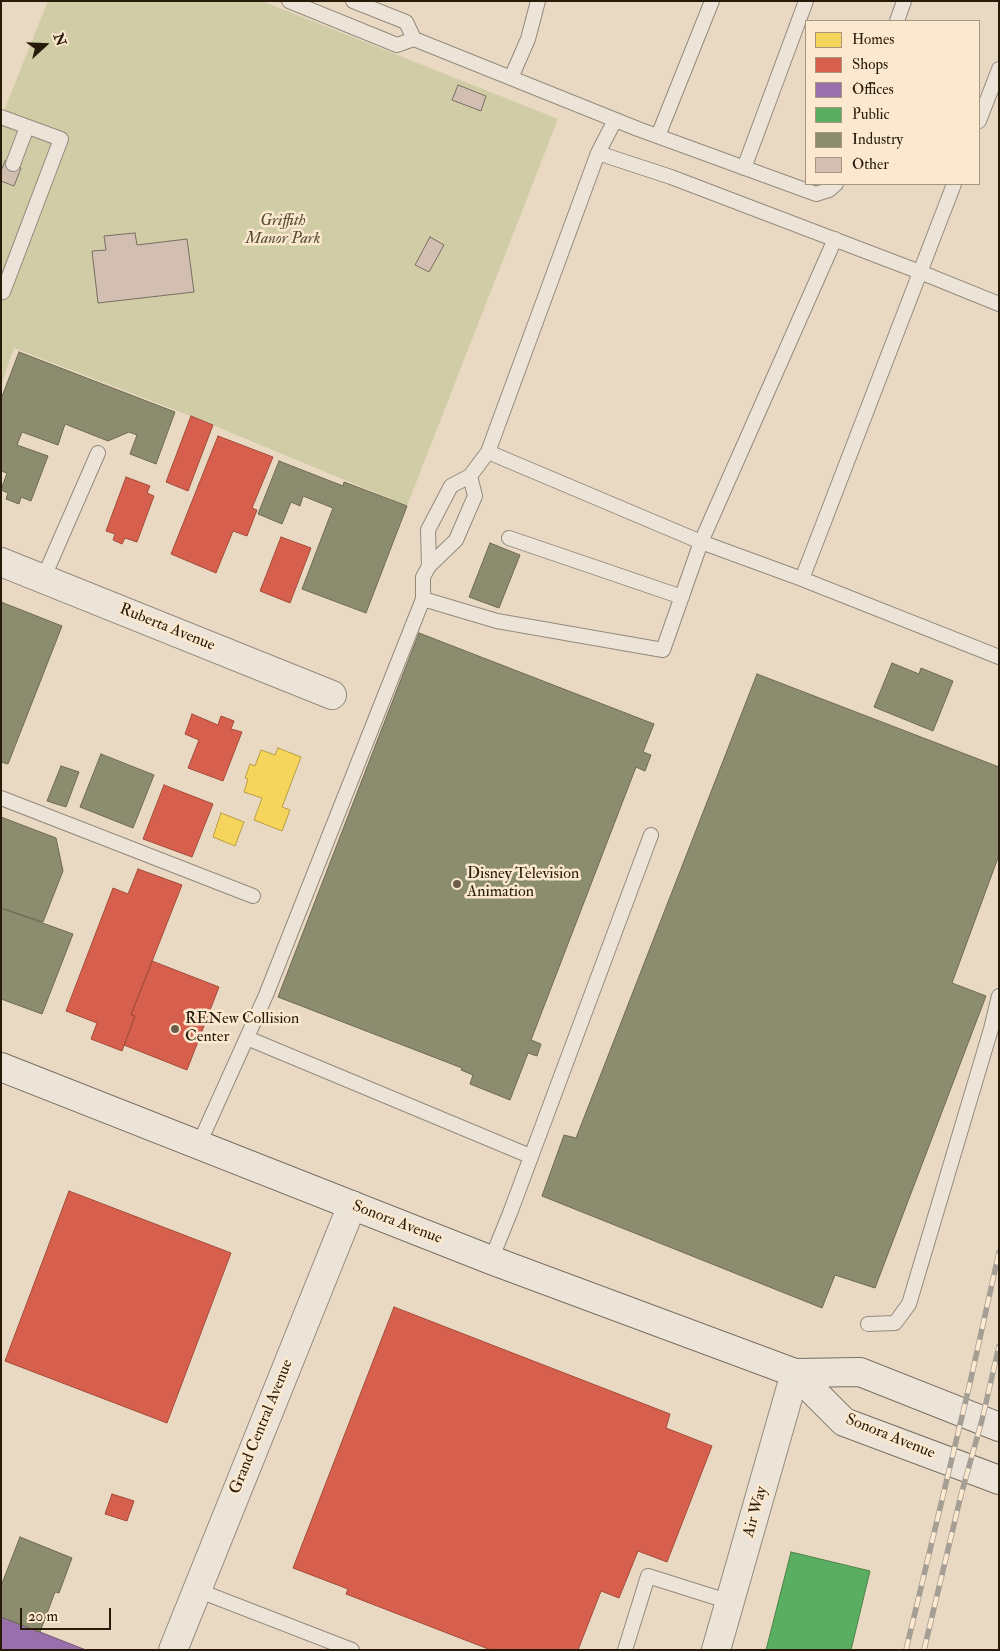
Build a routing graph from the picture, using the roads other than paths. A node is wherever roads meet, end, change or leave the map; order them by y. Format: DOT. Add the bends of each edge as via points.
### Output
graph roads {
  1 [pos="289,1"];
  2 [pos="353,1"];
  3 [pos="538,1"];
  4 [pos="712,1"];
  5 [pos="806,1"];
  6 [pos="904,1"];
  7 [pos="897,20"];
  8 [pos="414,39"];
  9 [pos="999,69"];
  10 [pos="510,78"];
  11 [pos="1,117"];
  12 [pos="980,118"];
  13 [pos="615,120"];
  14 [pos="27,127"];
  15 [pos="658,136"];
  16 [pos="598,153"];
  17 [pos="13,164"];
  18 [pos="744,168"];
  19 [pos="835,185"];
  20 [pos="954,185"];
  21 [pos="835,239"];
  22 [pos="920,272"];
  23 [pos="3,292"];
  24 [pos="999,304"];
  25 [pos="488,452"];
  26 [pos="98,453"];
  27 [pos="470,476"];
  28 [pos="509,538"];
  29 [pos="701,542"];
  30 [pos="1,562"];
  31 [pos="429,566"];
  32 [pos="43,579"];
  33 [pos="802,580"];
  34 [pos="682,597"];
  35 [pos="423,599"];
  36 [pos="999,657"];
  37 [pos="332,695"];
  38 [pos="1,798"];
  39 [pos="651,835"];
  40 [pos="253,896"];
  41 [pos="999,996"];
  42 [pos="247,1038"];
  43 [pos="1,1067"];
  44 [pos="199,1144"];
  45 [pos="530,1156"];
  46 [pos="352,1205"];
  47 [pos="491,1260"];
  48 [pos="868,1324"];
  49 [pos="796,1373"];
  50 [pos="999,1427"];
  51 [pos="999,1480"];
  52 [pos="197,1590"];
  53 [pos="730,1602"];
  54 [pos="173,1650"];
  55 [pos="352,1650"];
  56 [pos="625,1650"];
  57 [pos="716,1650"];
  1 -- 8 [label="lane" via="397,45"];
  2 -- 8 [label="lane" via="406,22"];
  3 -- 10 [label="lane" via="528,39"];
  4 -- 15 [label="lane"];
  5 -- 18 [label="lane"];
  6 -- 7 [label="lane"];
  8 -- 10 [label="lane"];
  9 -- 12 [label="lane"];
  10 -- 13 [label="lane"];
  11 -- 14 [label="lane"];
  13 -- 15 [label="lane"];
  13 -- 16 [label="lane"];
  14 -- 17 [label="lane"];
  14 -- 23 [label="lane" via="61,139"];
  15 -- 18 [label="lane"];
  16 -- 21 [label="lane"];
  16 -- 25 [label="lane"];
  18 -- 19 [label="lane" via="816,194"];
  20 -- 22 [label="lane"];
  21 -- 22 [label="lane"];
  21 -- 29 [label="lane"];
  22 -- 24 [label="lane"];
  22 -- 33 [label="lane"];
  25 -- 27 [label="lane"];
  25 -- 29 [label="lane"];
  26 -- 32 [label="lane"];
  27 -- 31 [label="lane" via="475,496 456,540"];
  27 -- 31 [label="lane" via="451,486 428,530"];
  28 -- 34 [label="lane"];
  29 -- 33 [label="lane"];
  29 -- 34 [label="lane"];
  30 -- 32 [label="main road, Ruberta Avenue"];
  31 -- 35 [label="lane" via="423,577"];
  32 -- 37 [label="main road, Ruberta Avenue"];
  33 -- 36 [label="lane"];
  34 -- 35 [label="lane" via="664,650 497,621"];
  35 -- 42 [label="lane"];
  38 -- 40 [label="lane"];
  39 -- 45 [label="lane"];
  41 -- 48 [label="lane" via="909,1304 895,1323"];
  42 -- 44 [label="lane"];
  42 -- 45 [label="lane"];
  43 -- 44 [label="main road, Sonora Avenue"];
  44 -- 46 [label="main road, Sonora Avenue"];
  45 -- 47 [label="lane"];
  46 -- 47 [label="main road, Sonora Avenue"];
  46 -- 52 [label="main road, Grand Central Avenue"];
  47 -- 49 [label="main road, Sonora Avenue"];
  49 -- 50 [label="main road, Sonora Avenue" via="860,1372"];
  49 -- 51 [label="main road, Sonora Avenue" via="844,1422"];
  49 -- 53 [label="main road, Air Way"];
  52 -- 54 [label="main road, Grand Central Avenue"];
  52 -- 55 [label="lane"];
  53 -- 56 [label="lane" via="648,1576"];
  53 -- 57 [label="main road, Air Way"];
}
